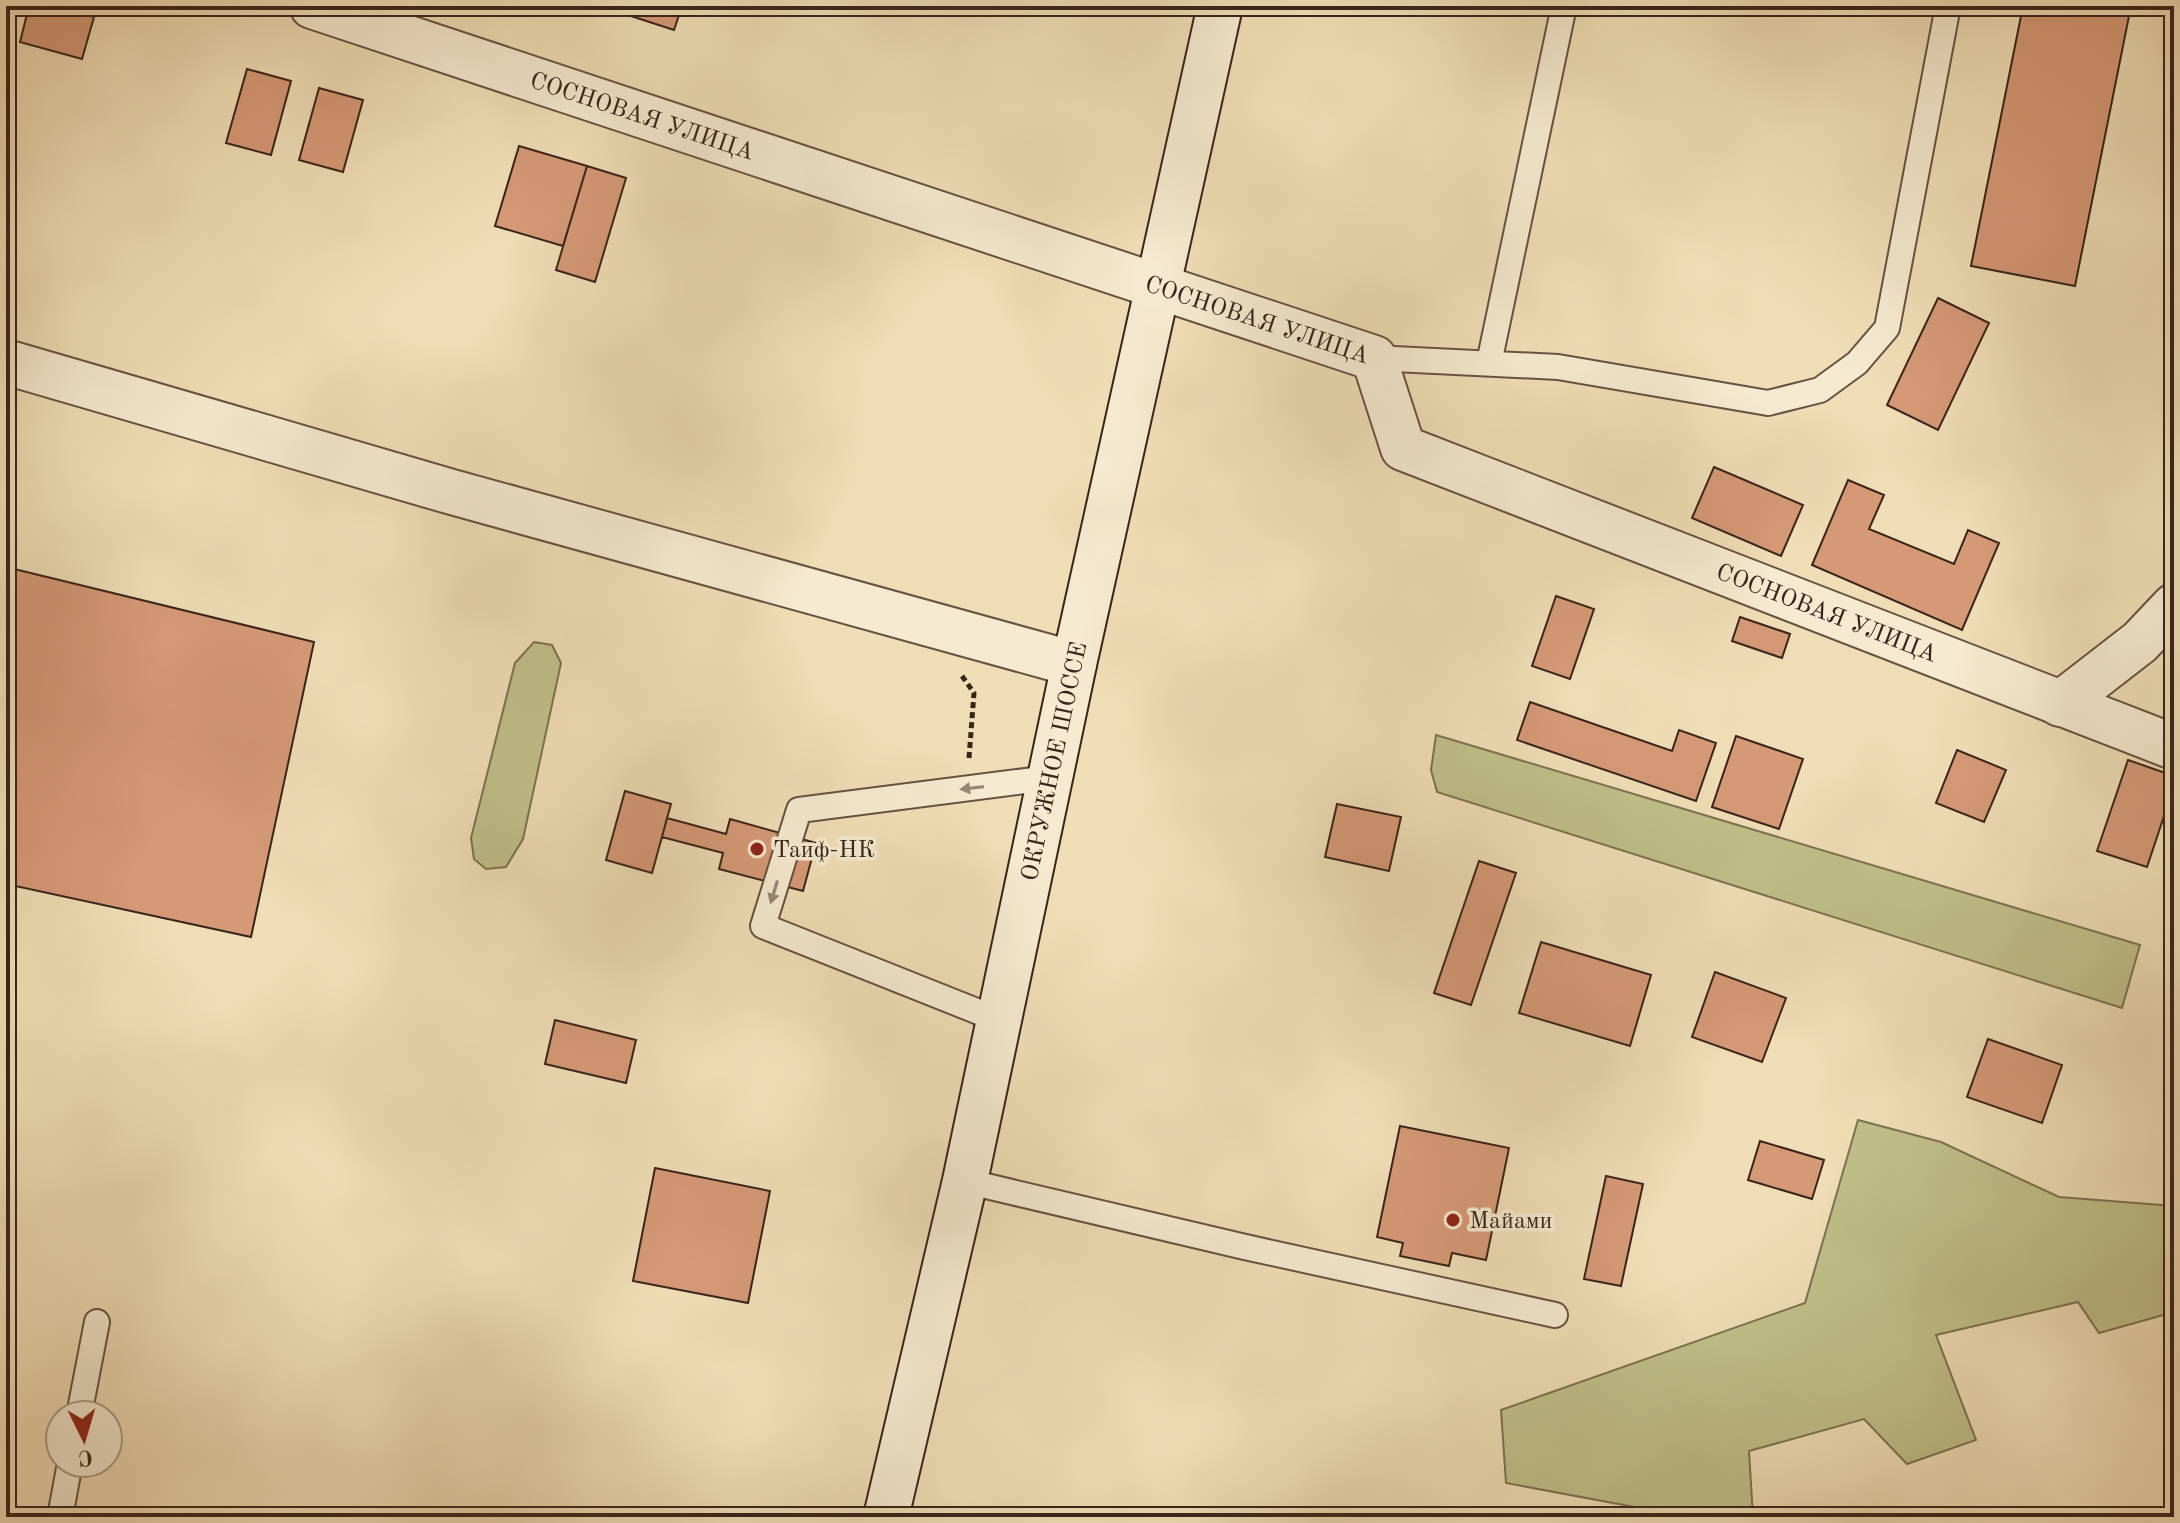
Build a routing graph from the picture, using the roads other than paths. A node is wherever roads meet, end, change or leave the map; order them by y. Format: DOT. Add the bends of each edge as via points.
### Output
graph roads {
  1 [pos="312,6"];
  2 [pos="1220,6"];
  3 [pos="1564,6"];
  4 [pos="1948,6"];
  5 [pos="1158,287"];
  6 [pos="1374,358"];
  7 [pos="6,362"];
  8 [pos="1489,363"];
  9 [pos="2174,606"];
  10 [pos="1074,664"];
  11 [pos="2060,704"];
  12 [pos="2174,747"];
  13 [pos="1049,778"];
  14 [pos="999,1020"];
  15 [pos="965,1181"];
  16 [pos="1555,1315"];
  17 [pos="97,1322"];
  18 [pos="82,1399"];
  19 [pos="67,1479"];
  20 [pos="60,1517"];
  21 [pos="886,1517"];
  1 -- 5 [label="street, СОСНОВАЯ УЛИЦА"];
  2 -- 5 [label="street, ОКРУЖНОЕ ШОССЕ"];
  3 -- 8 [label="lane"];
  4 -- 8 [label="lane" via="1887,328 1857,363 1820,390 1768,403 1558,367"];
  5 -- 6 [label="street, СОСНОВАЯ УЛИЦА"];
  5 -- 10 [label="street, ОКРУЖНОЕ ШОССЕ"];
  6 -- 8 [label="lane"];
  6 -- 11 [label="street, СОСНОВАЯ УЛИЦА" via="1403,448"];
  7 -- 10 [label="street"];
  9 -- 11 [label="street" via="2140,642"];
  10 -- 13 [label="street, ОКРУЖНОЕ ШОССЕ"];
  11 -- 12 [label="street, СОСНОВАЯ УЛИЦА"];
  13 -- 14 [label="street, ОКРУЖНОЕ ШОССЕ"];
  13 -- 14 [label="lane, one-way" via="799,810 763,926"];
  14 -- 15 [label="street, ОКРУЖНОЕ ШОССЕ"];
  15 -- 16 [label="lane"];
  15 -- 21 [label="street, ОКРУЖНОЕ ШОССЕ"];
  17 -- 18 [label="lane"];
  19 -- 20 [label="lane"];
}
